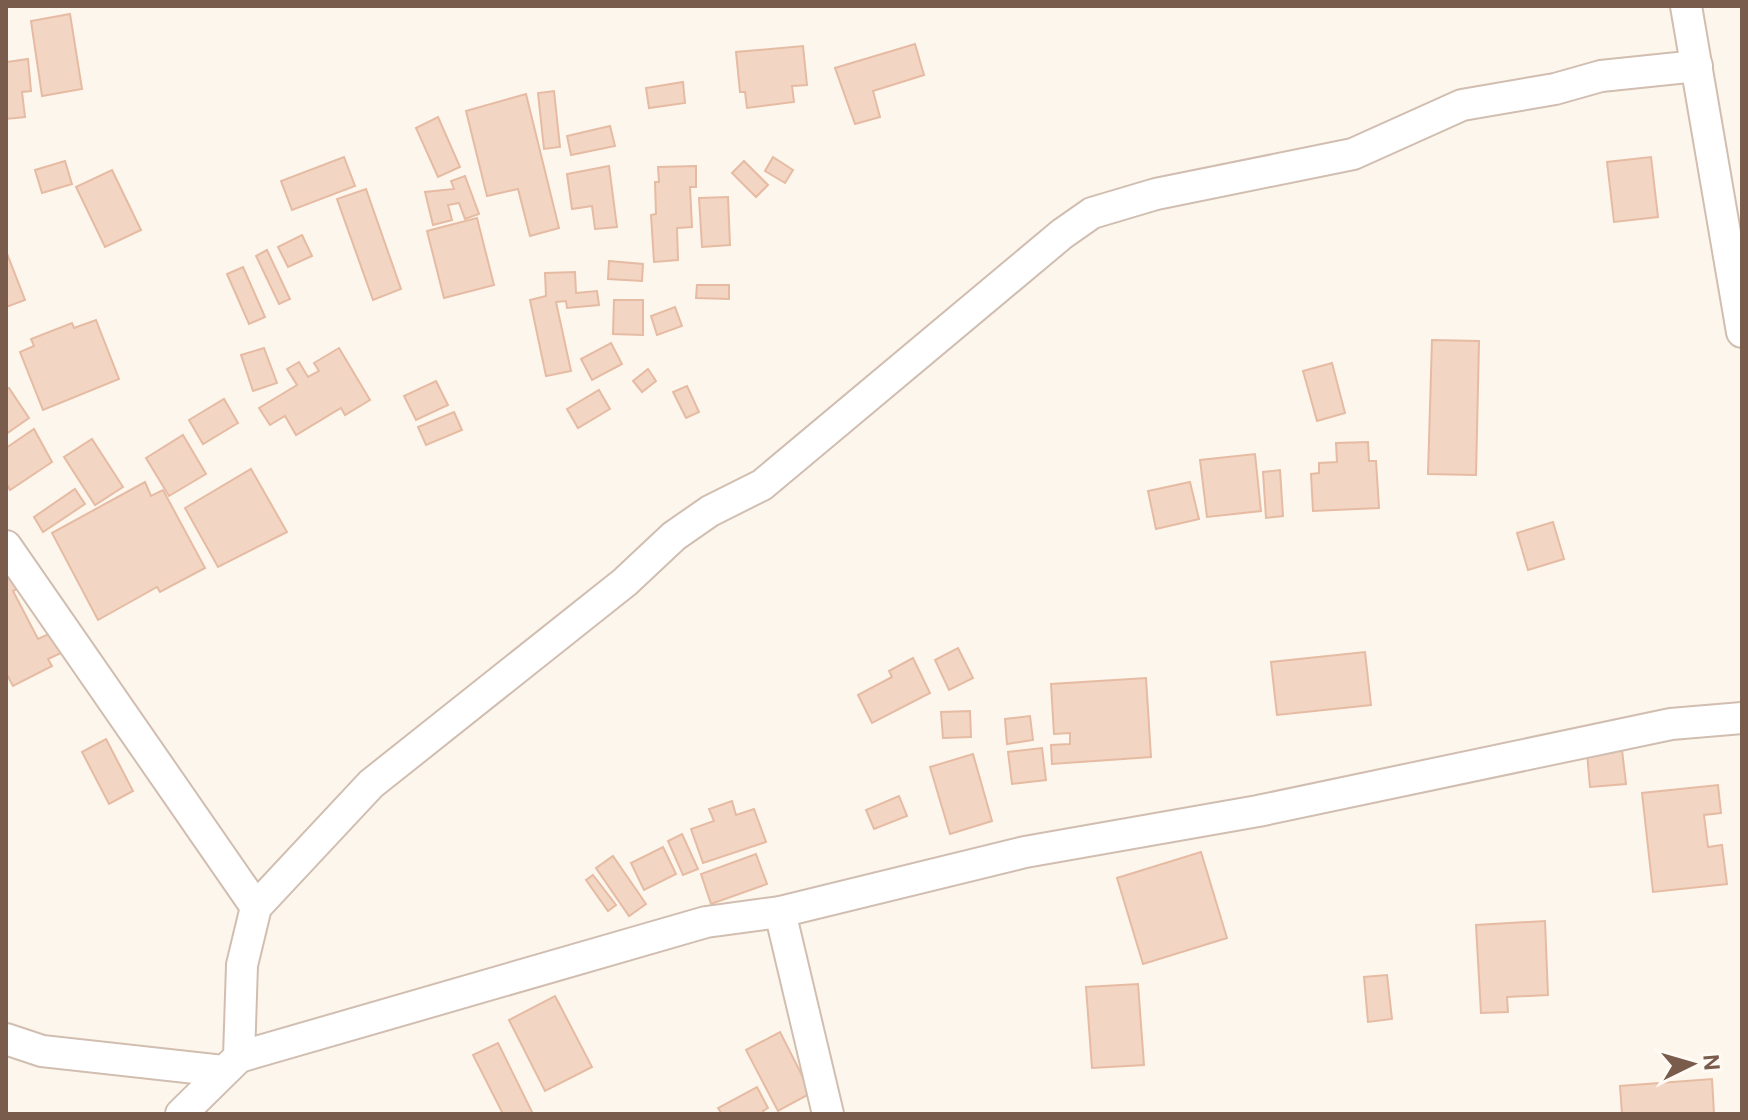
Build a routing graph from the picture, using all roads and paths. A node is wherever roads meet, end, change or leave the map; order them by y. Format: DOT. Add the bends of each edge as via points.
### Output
graph roads {
  1 [pos="1686,6"];
  2 [pos="1697,66"];
  3 [pos="1742,332"];
  4 [pos="6,546"];
  5 [pos="1742,718"];
  6 [pos="256,907"];
  7 [pos="780,912"];
  8 [pos="6,1039"];
  9 [pos="231,1064"];
  10 [pos="181,1114"];
  11 [pos="828,1114"];
  1 -- 2 [label="street"];
  2 -- 3 [label="street"];
  2 -- 6 [label="street" via="1601,76 1462,105 1353,154 1156,194 1092,213 762,485 674,536 625,582 371,784"];
  4 -- 6 [label="street"];
  5 -- 7 [label="street" via="1671,724 1258,811 1025,852"];
  6 -- 9 [label="street" via="242,965"];
  7 -- 9 [label="street" via="706,922"];
  7 -- 11 [label="street"];
  8 -- 9 [label="street" via="42,1051"];
  9 -- 10 [label="street"];
}
